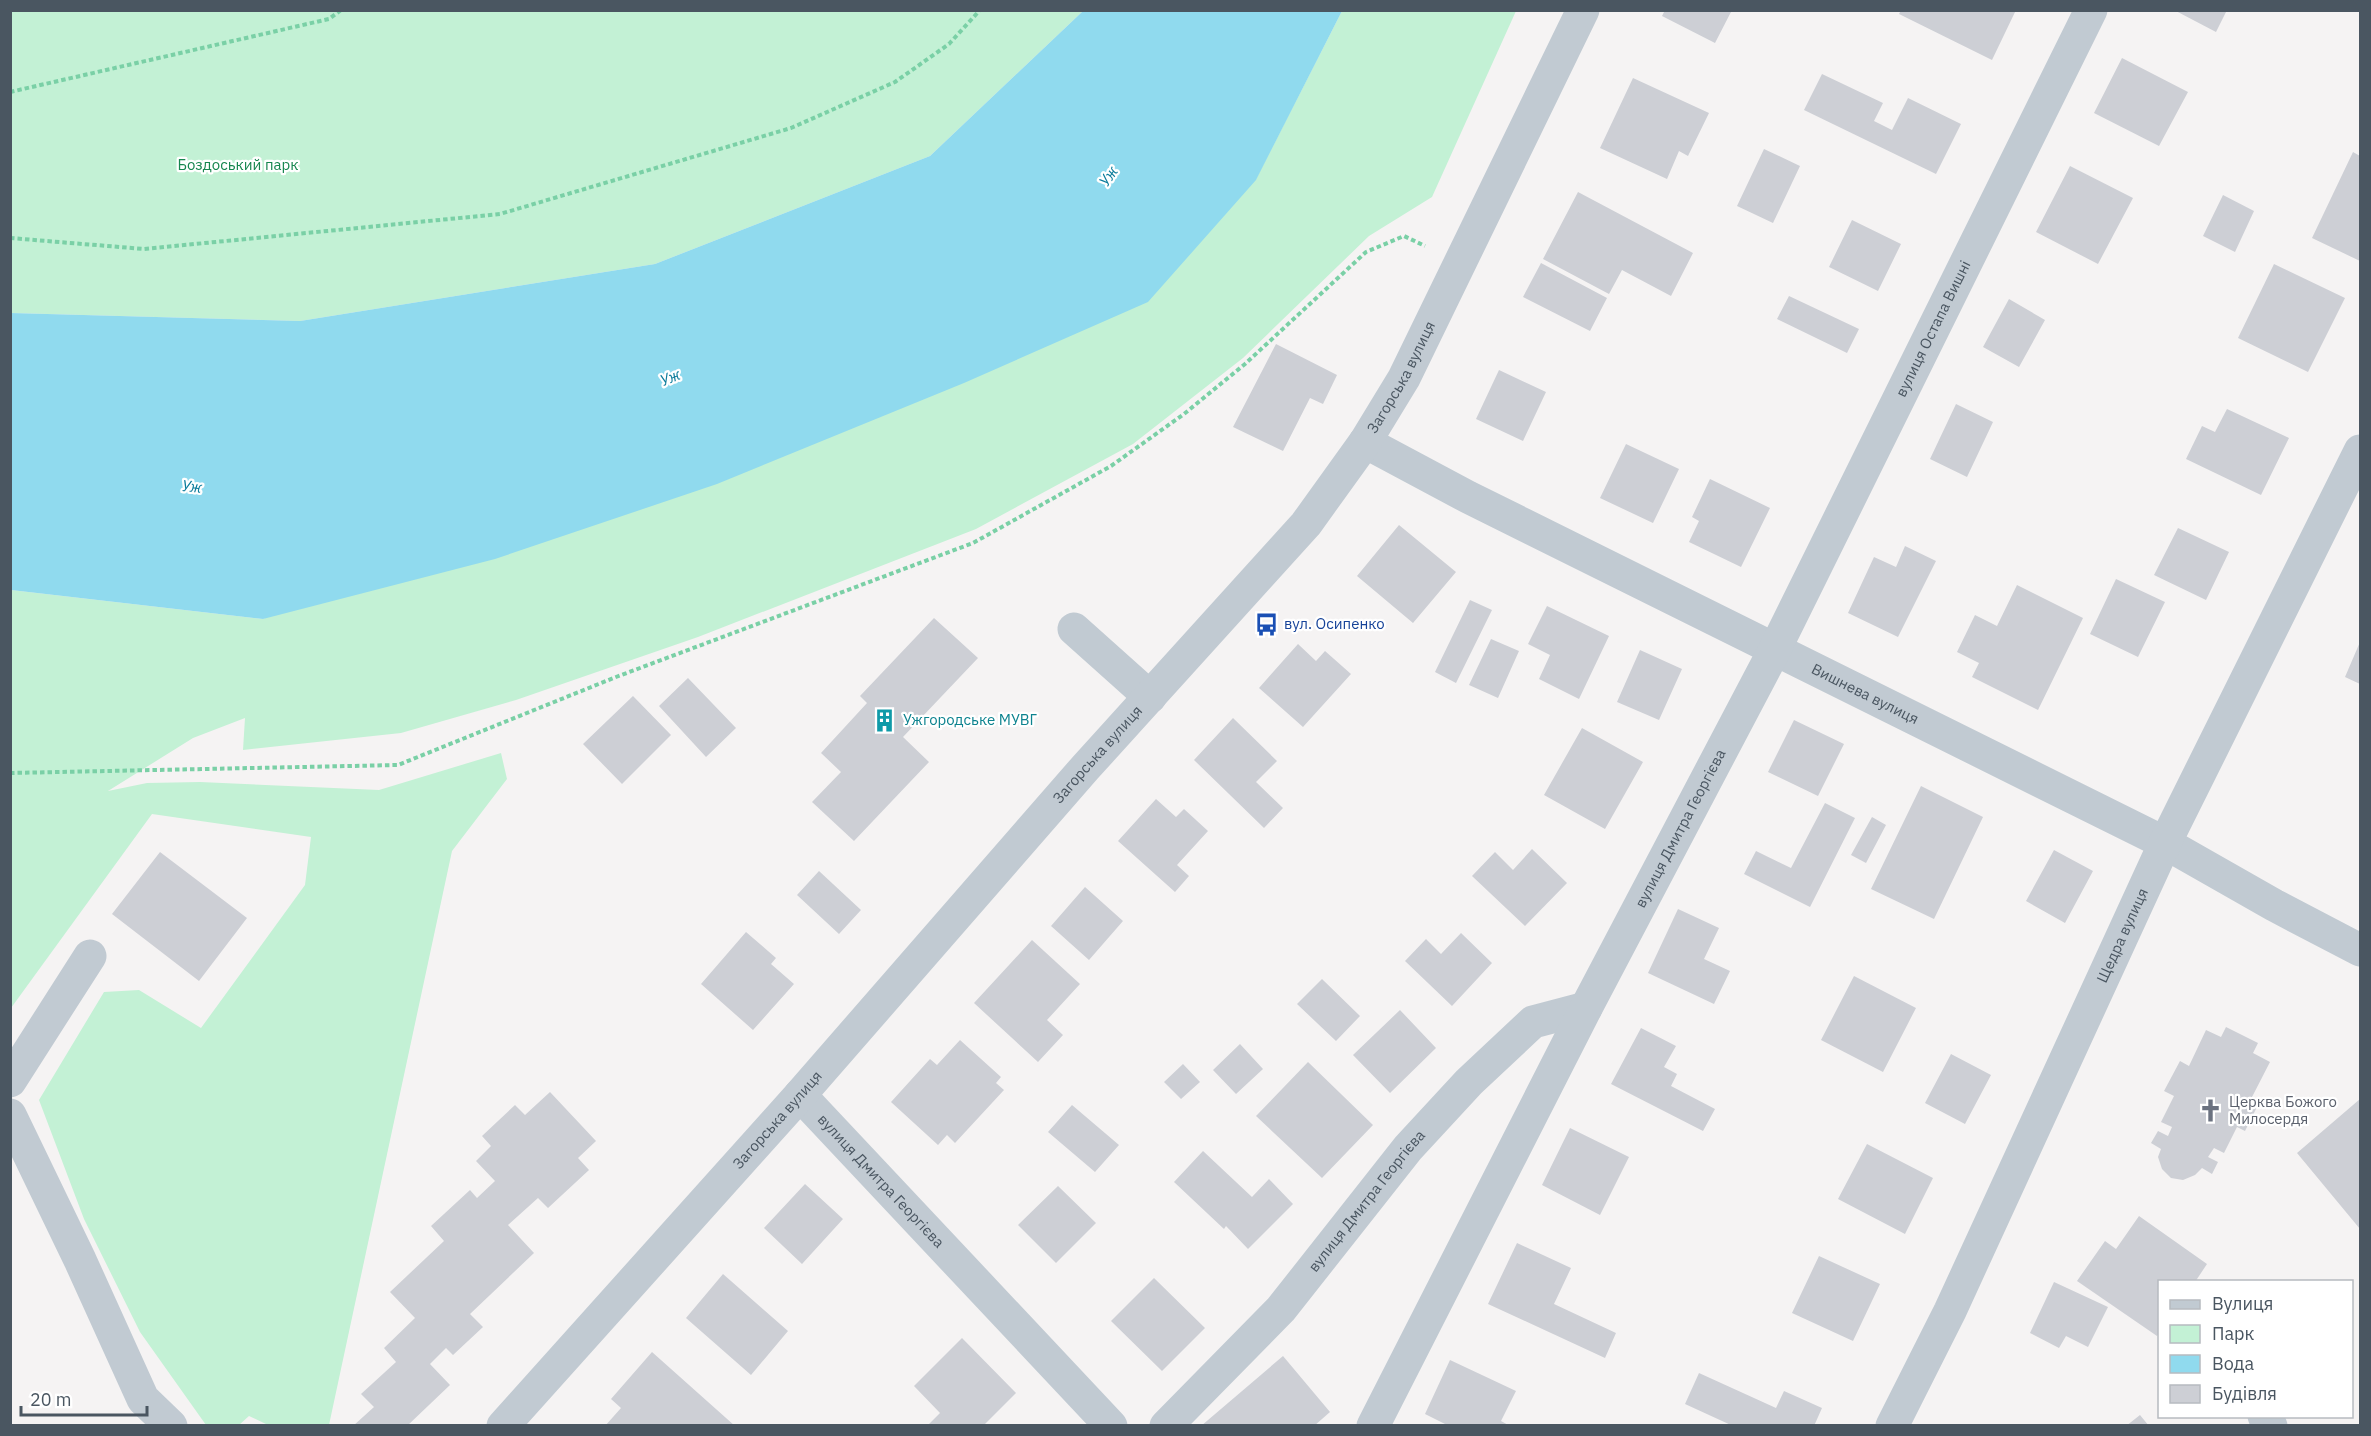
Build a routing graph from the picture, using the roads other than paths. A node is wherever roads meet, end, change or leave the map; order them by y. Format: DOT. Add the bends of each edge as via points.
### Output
graph roads {
  1 [pos="1583,10"];
  2 [pos="2091,10"];
  3 [pos="1365,442"];
  4 [pos="2361,451"];
  5 [pos="1074,629"];
  6 [pos="1775,649"];
  7 [pos="1150,697"];
  8 [pos="2164,843"];
  9 [pos="2361,950"];
  10 [pos="90,956"];
  11 [pos="1586,1008"];
  12 [pos="10,1081"];
  13 [pos="800,1095"];
  14 [pos="10,1115"];
  15 [pos="171,1425"];
  16 [pos="503,1425"];
  17 [pos="1112,1425"];
  18 [pos="1166,1425"];
  19 [pos="1373,1425"];
  20 [pos="1892,1425"];
  1 -- 3 [label="street, Загорська вулиця" via="1404,378"];
  2 -- 6 [label="street, вулиця Остапа Вишні"];
  3 -- 6 [label="street, Вишнева вулиця"];
  3 -- 7 [label="street, Загорська вулиця" via="1306,524"];
  4 -- 8 [label="street, Щедра вулиця"];
  5 -- 7 [label="street"];
  6 -- 8 [label="street, Вишнева вулиця"];
  6 -- 11 [label="street, вулиця Дмитра Георгієва"];
  7 -- 13 [label="street, Загорська вулиця"];
  8 -- 9 [label="street, Вишнева вулиця"];
  8 -- 20 [label="street, Щедра вулиця" via="1950,1311"];
  10 -- 12 [label="street"];
  11 -- 18 [label="street, вулиця Дмитра Георгієва" via="1533,1022 1468,1082 1408,1148 1281,1309"];
  11 -- 19 [label="street, вулиця Дмитра Георгієва"];
  13 -- 16 [label="street, Загорська вулиця"];
  13 -- 17 [label="street, вулиця Дмитра Георгієва"];
  14 -- 15 [label="street" via="143,1399"];
}
